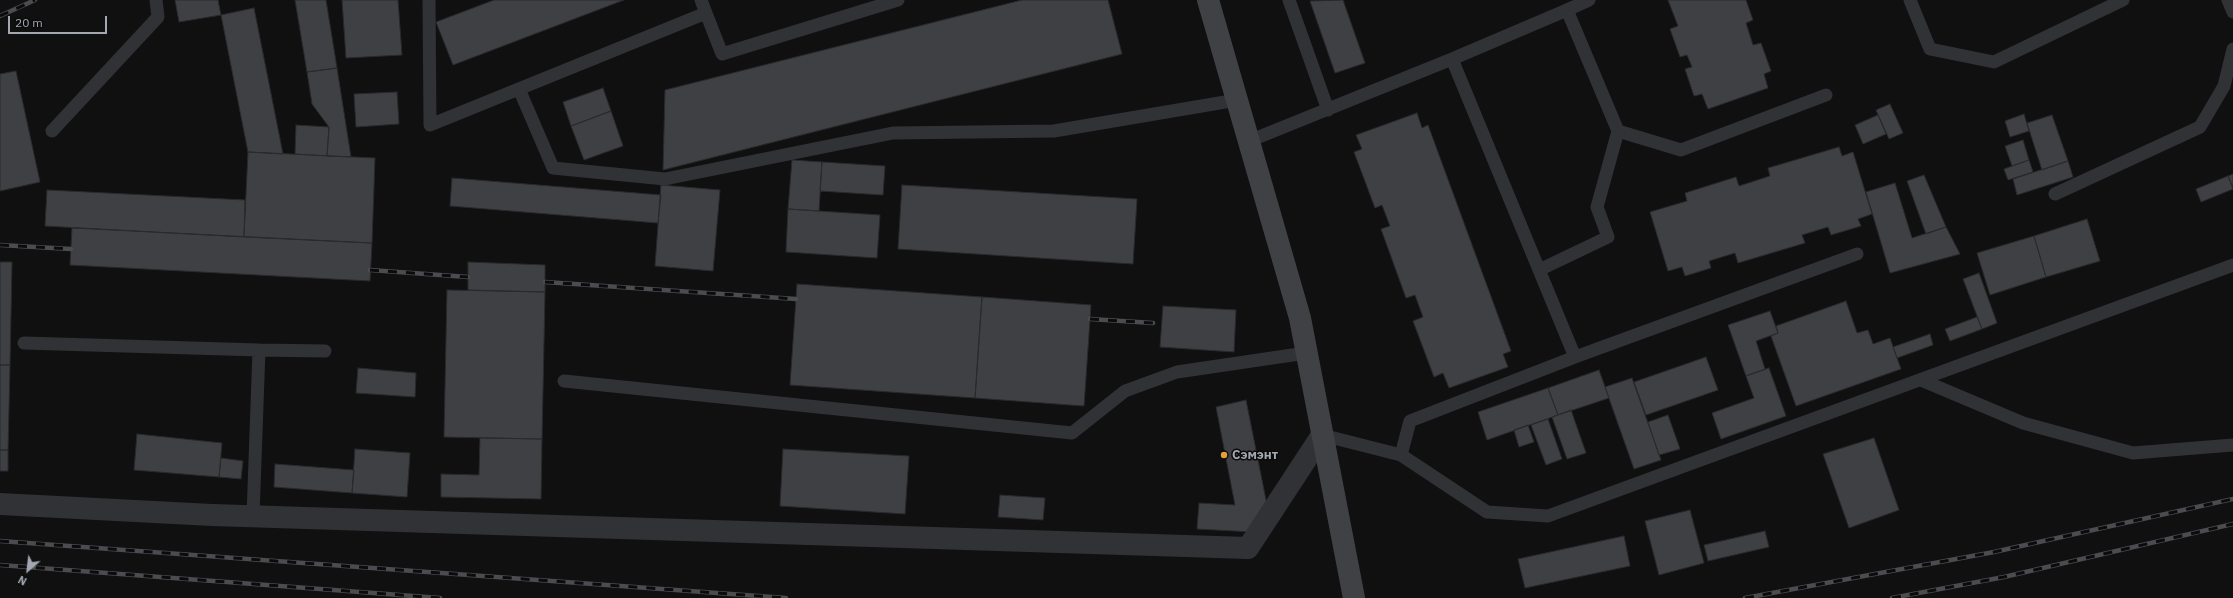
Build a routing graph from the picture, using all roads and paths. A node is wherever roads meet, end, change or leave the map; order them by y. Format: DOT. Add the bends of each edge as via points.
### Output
graph roads {
  1 [pos="156,0"];
  2 [pos="429,0"];
  3 [pos="701,0"];
  4 [pos="898,0"];
  5 [pos="1208,0"];
  6 [pos="1289,0"];
  7 [pos="1590,0"];
  8 [pos="1910,0"];
  9 [pos="2123,0"];
  10 [pos="2228,0"];
  11 [pos="1567,10"];
  12 [pos="2233,12"];
  13 [pos="706,13"];
  14 [pos="2233,49"];
  15 [pos="1452,59"];
  16 [pos="519,89"];
  17 [pos="1826,95"];
  18 [pos="1237,100"];
  19 [pos="1328,110"];
  20 [pos="52,131"];
  21 [pos="1618,131"];
  22 [pos="1249,142"];
  23 [pos="2055,194"];
  24 [pos="1857,254"];
  25 [pos="2233,265"];
  26 [pos="1539,270"];
  27 [pos="24,343"];
  28 [pos="259,350"];
  29 [pos="325,351"];
  30 [pos="1306,354"];
  31 [pos="1575,357"];
  32 [pos="1921,380"];
  33 [pos="564,381"];
  34 [pos="1322,435"];
  35 [pos="2233,445"];
  36 [pos="1402,455"];
  37 [pos="0,504"];
  38 [pos="253,516"];
  39 [pos="1354,598"];
  1 -- 20 [label="lane" via="158,17"];
  2 -- 16 [label="lane" via="430,125"];
  3 -- 13 [label="lane"];
  4 -- 13 [label="lane" via="722,54"];
  5 -- 18 [label="main road"];
  6 -- 19 [label="lane"];
  7 -- 11 [label="lane"];
  8 -- 9 [label="lane" via="1930,49 1994,62"];
  10 -- 12 [label="lane"];
  11 -- 15 [label="lane"];
  11 -- 21 [label="lane"];
  13 -- 16 [label="lane"];
  14 -- 23 [label="lane" via="2224,86 2200,127"];
  15 -- 19 [label="lane"];
  15 -- 26 [label="lane"];
  16 -- 18 [label="lane" via="553,168 665,179 893,133 1054,130"];
  17 -- 21 [label="lane" via="1681,150"];
  18 -- 22 [label="main road"];
  19 -- 22 [label="lane"];
  21 -- 26 [label="lane" via="1597,208 1608,237"];
  22 -- 30 [label="main road" via="1300,318"];
  24 -- 31 [label="lane"];
  25 -- 32 [label="lane"];
  26 -- 31 [label="lane"];
  27 -- 28 [label="lane"];
  28 -- 29 [label="lane"];
  28 -- 38 [label="lane"];
  30 -- 33 [label="lane" via="1177,372 1125,391 1072,433"];
  30 -- 34 [label="main road"];
  31 -- 36 [label="lane" via="1410,421"];
  32 -- 35 [label="lane" via="2024,423 2133,452"];
  32 -- 36 [label="lane" via="1548,516 1487,512"];
  34 -- 36 [label="lane"];
  34 -- 38 [label="street" via="1248,548"];
  34 -- 39 [label="main road"];
  37 -- 38 [label="street"];
}
